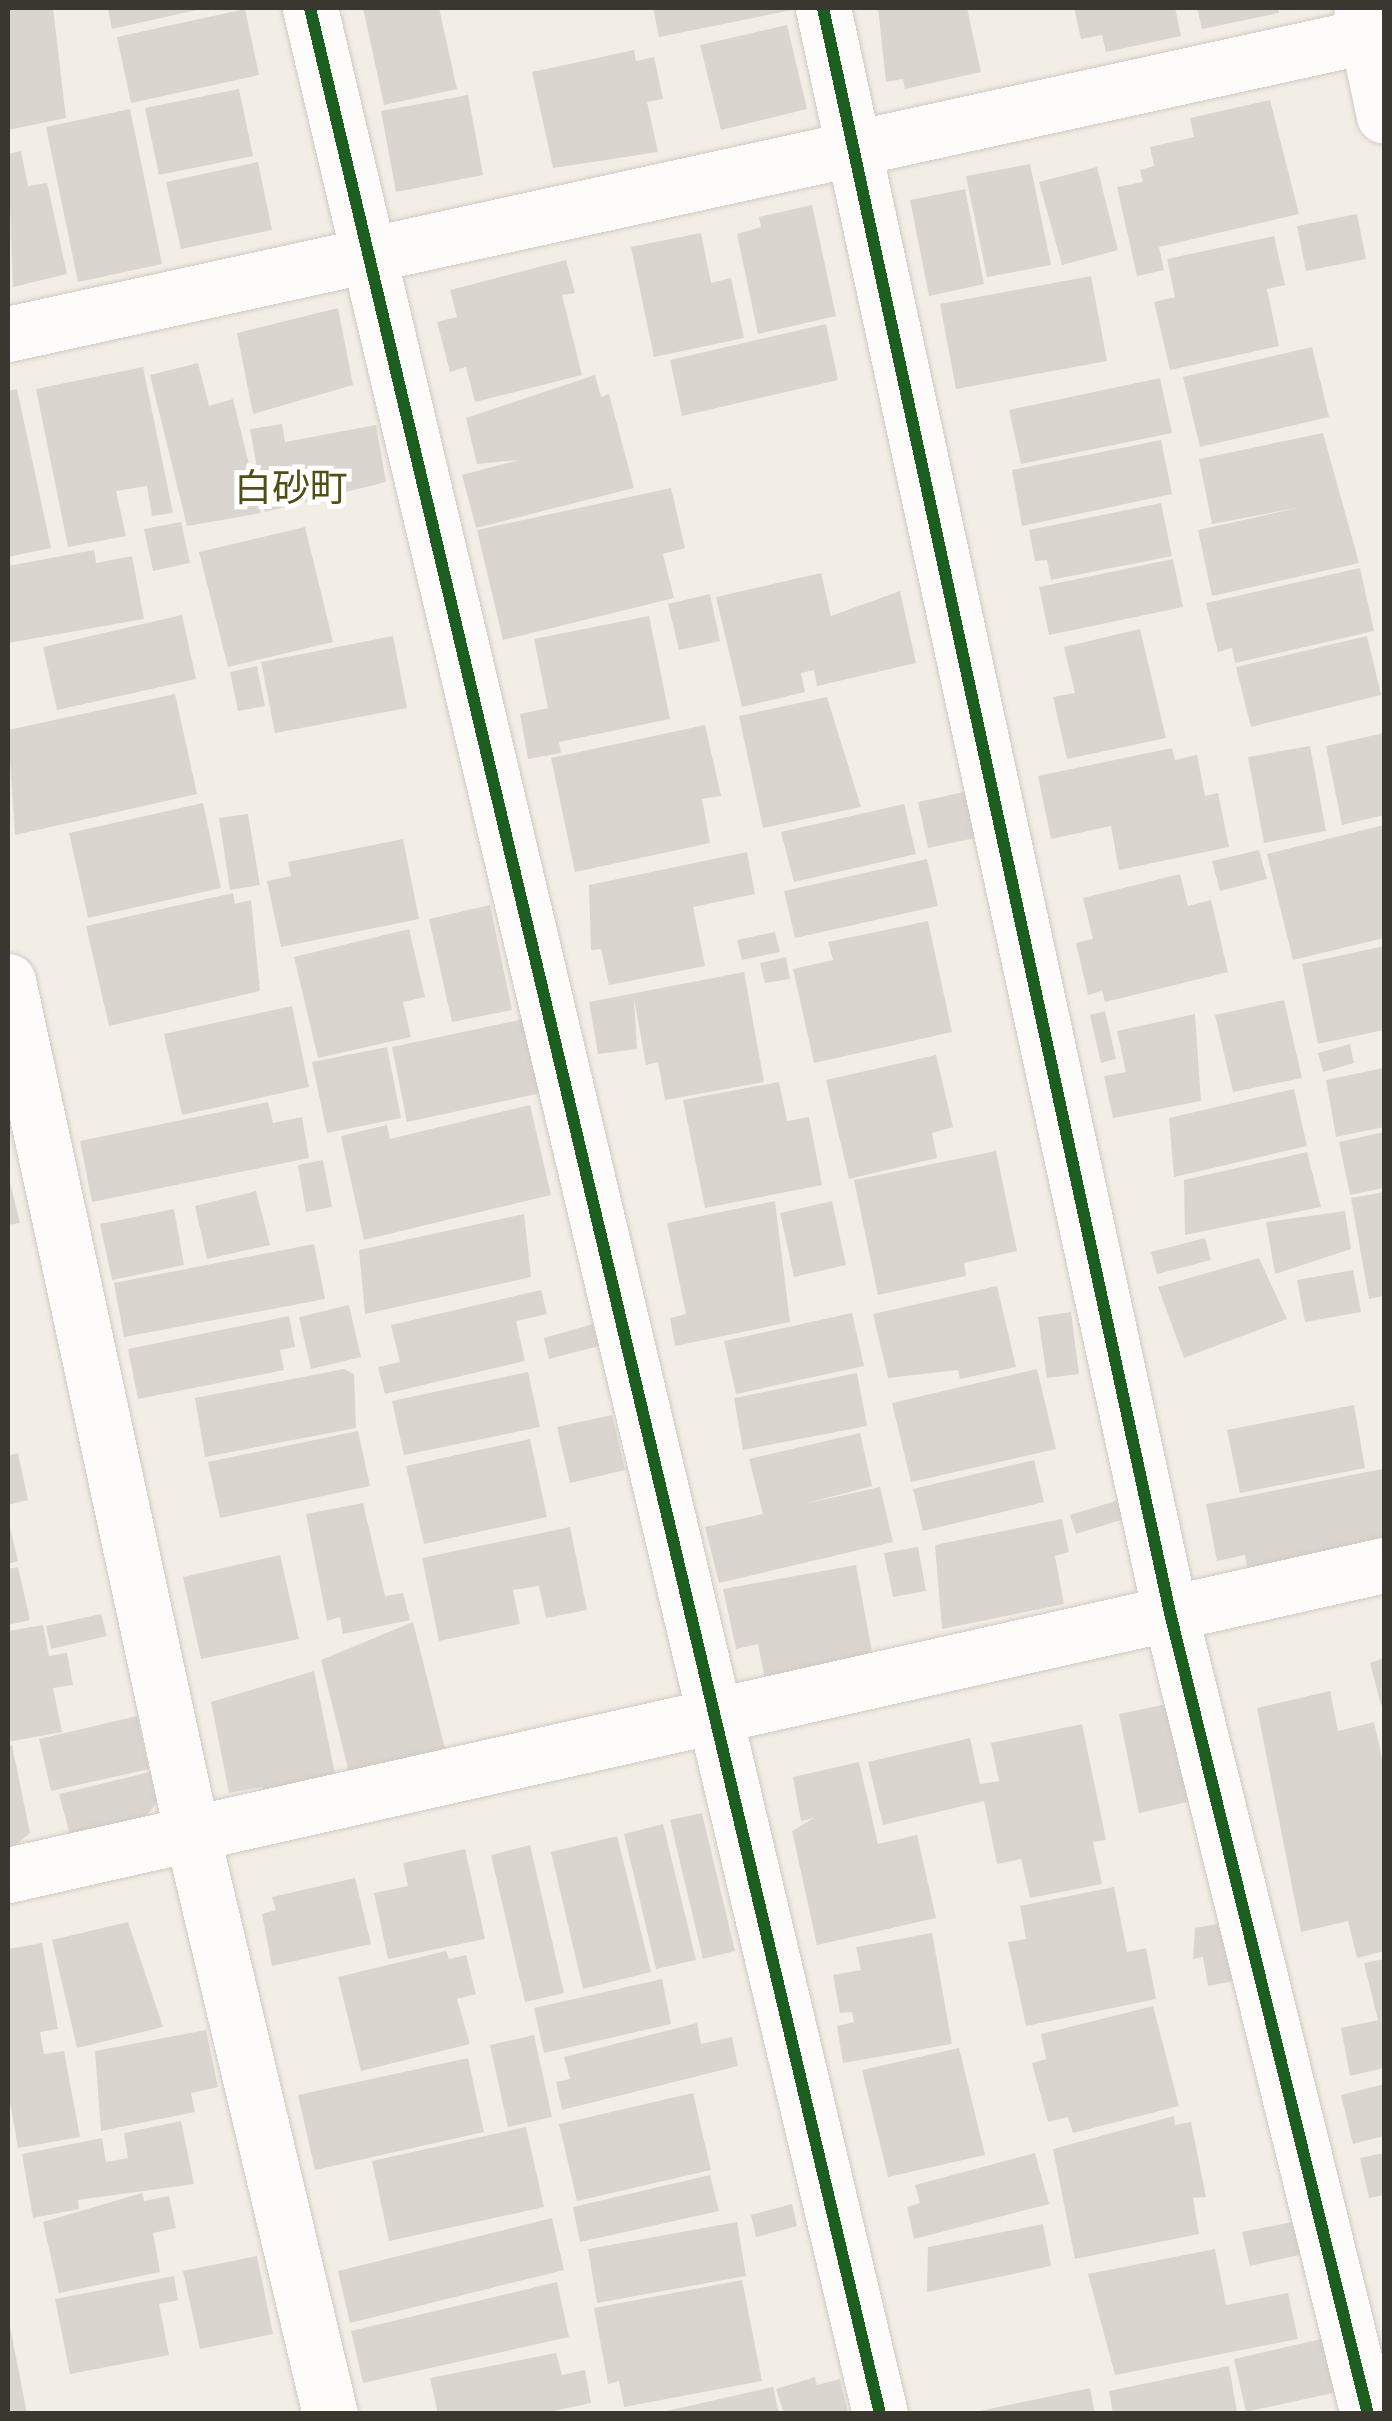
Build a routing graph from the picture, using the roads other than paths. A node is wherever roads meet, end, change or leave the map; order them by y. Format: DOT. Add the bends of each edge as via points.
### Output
graph roads {
  1 [pos="310,8"];
  2 [pos="823,8"];
  3 [pos="1371,25"];
  4 [pos="1384,116"];
  5 [pos="851,148"];
  6 [pos="364,256"];
  7 [pos="8,334"];
  8 [pos="8,981"];
  9 [pos="1384,1565"];
  10 [pos="1170,1613"];
  11 [pos="715,1716"];
  12 [pos="192,1834"];
  13 [pos="8,1875"];
  14 [pos="330,2414"];
  15 [pos="880,2414"];
  16 [pos="1368,2414"];
  1 -- 6 [label="street"];
  2 -- 5 [label="street"];
  3 -- 4 [label="street"];
  3 -- 5 [label="street"];
  5 -- 6 [label="street"];
  5 -- 10 [label="street"];
  6 -- 7 [label="street"];
  6 -- 11 [label="street"];
  8 -- 12 [label="street"];
  9 -- 10 [label="street"];
  10 -- 11 [label="street"];
  10 -- 16 [label="street"];
  11 -- 12 [label="street"];
  11 -- 15 [label="street"];
  12 -- 13 [label="street"];
  12 -- 14 [label="street"];
}
